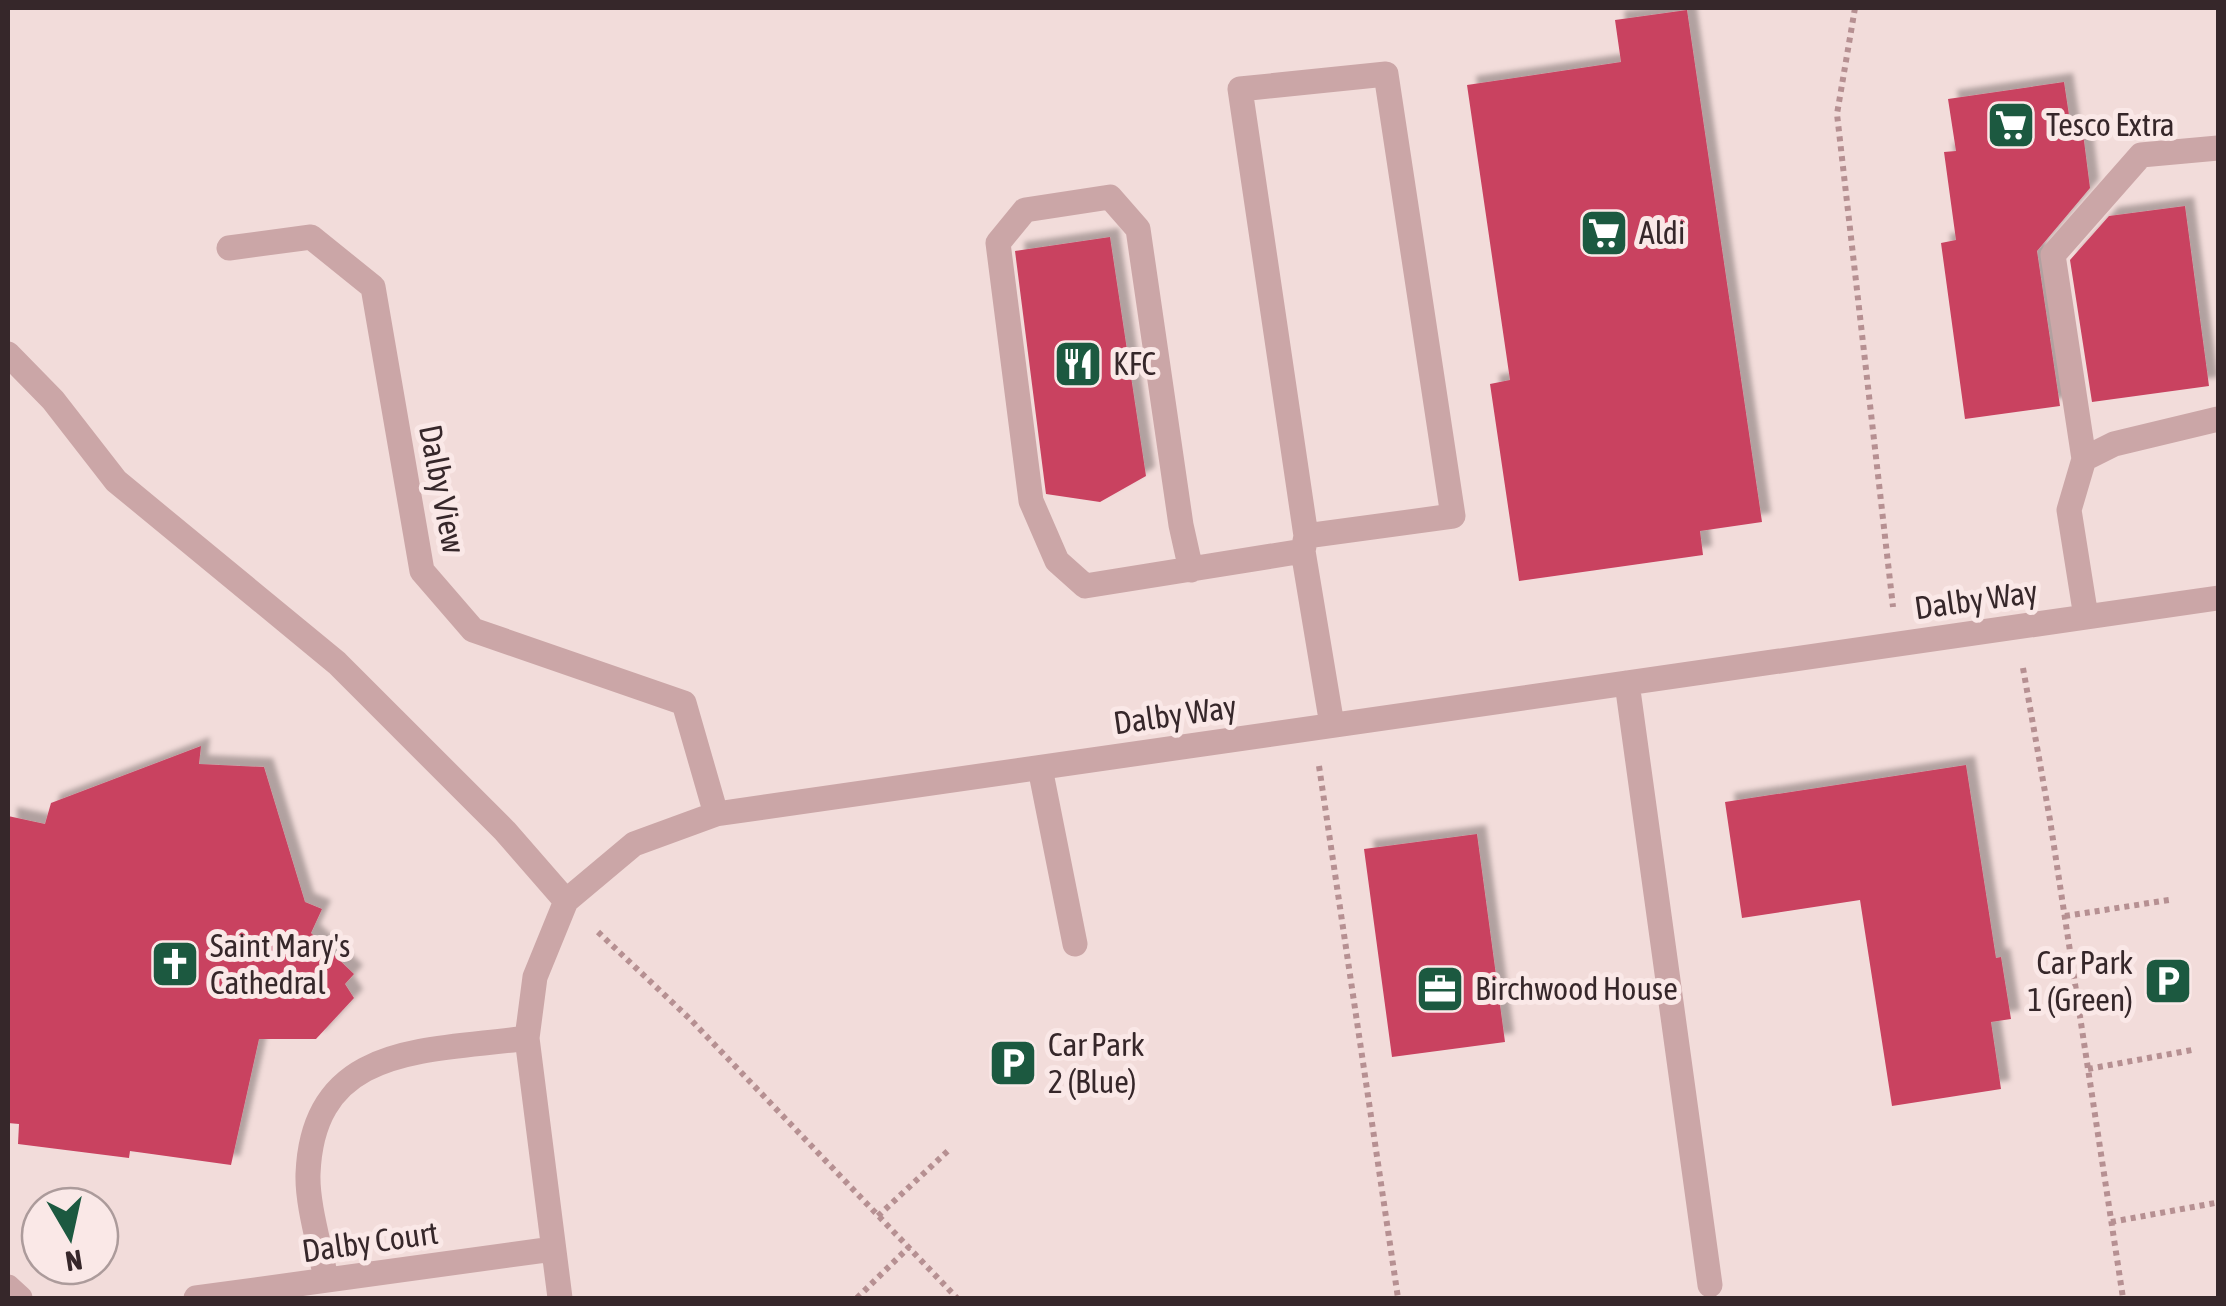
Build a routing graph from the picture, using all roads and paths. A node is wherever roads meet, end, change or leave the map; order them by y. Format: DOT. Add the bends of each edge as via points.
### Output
graph roads {
  1 [pos="1855,8"];
  2 [pos="2218,148"];
  3 [pos="230,248"];
  4 [pos="8,354"];
  5 [pos="2218,419"];
  6 [pos="2084,459"];
  7 [pos="1304,543"];
  8 [pos="1191,570"];
  9 [pos="2218,598"];
  10 [pos="2086,617"];
  11 [pos="2016,628"];
  12 [pos="1897,644"];
  13 [pos="1627,683"];
  14 [pos="1323,727"];
  15 [pos="1040,768"];
  16 [pos="716,814"];
  17 [pos="2168,900"];
  18 [pos="566,901"];
  19 [pos="2064,916"];
  20 [pos="1075,944"];
  21 [pos="620,954"];
  22 [pos="527,1038"];
  23 [pos="2192,1050"];
  24 [pos="2088,1069"];
  25 [pos="951,1148"];
  26 [pos="2216,1204"];
  27 [pos="878,1216"];
  28 [pos="2111,1222"];
  29 [pos="908,1247"];
  30 [pos="553,1249"];
  31 [pos="326,1280"];
  32 [pos="1710,1286"];
  33 [pos="8,1287"];
  34 [pos="20,1298"];
  35 [pos="198,1298"];
  36 [pos="560,1298"];
  37 [pos="857,1298"];
  38 [pos="958,1298"];
  39 [pos="1398,1298"];
  40 [pos="2123,1298"];
  1 -- 12 [label="path" via="1837,114"];
  2 -- 6 [label="street" via="2142,154 2052,256"];
  3 -- 16 [label="street, Dalby View" via="311,236 373,287 422,571 474,630 684,703"];
  4 -- 18 [label="street" via="116,481 337,664 505,830"];
  5 -- 6 [label="street" via="2114,444"];
  6 -- 10 [label="street" via="2069,510"];
  7 -- 7 [label="street" via="1240,89 1386,74 1453,516"];
  7 -- 8 [label="street"];
  7 -- 14 [label="street"];
  8 -- 8 [label="street" via="1138,228 1110,197 1024,210 998,243 1031,501 1057,561 1085,586"];
  9 -- 10 [label="street, Dalby Way"];
  10 -- 11 [label="street, Dalby Way"];
  11 -- 12 [label="street, Dalby Way"];
  11 -- 19 [label="path"];
  12 -- 13 [label="street, Dalby Way"];
  13 -- 14 [label="street, Dalby Way"];
  13 -- 32 [label="street"];
  14 -- 15 [label="street, Dalby Way"];
  14 -- 39 [label="path"];
  15 -- 16 [label="street, Dalby Way"];
  15 -- 20 [label="street"];
  16 -- 18 [label="street, Dalby Way" via="634,844"];
  17 -- 19 [label="path"];
  18 -- 22 [label="street, Dalby Way" via="535,978"];
  19 -- 24 [label="path"];
  21 -- 27 [label="path"];
  22 -- 30 [label="street, Dalby Way"];
  22 -- 31 [label="street" via="393,1055 344,1080 315,1128 308,1176"];
  23 -- 24 [label="path"];
  24 -- 28 [label="path"];
  25 -- 27 [label="path"];
  26 -- 28 [label="path"];
  27 -- 29 [label="path"];
  28 -- 40 [label="path"];
  29 -- 37 [label="path"];
  29 -- 38 [label="path"];
  30 -- 31 [label="street, Dalby Court"];
  30 -- 36 [label="street, Dalby Way"];
  31 -- 35 [label="street, Dalby Court"];
  33 -- 34 [label="street"];
}
